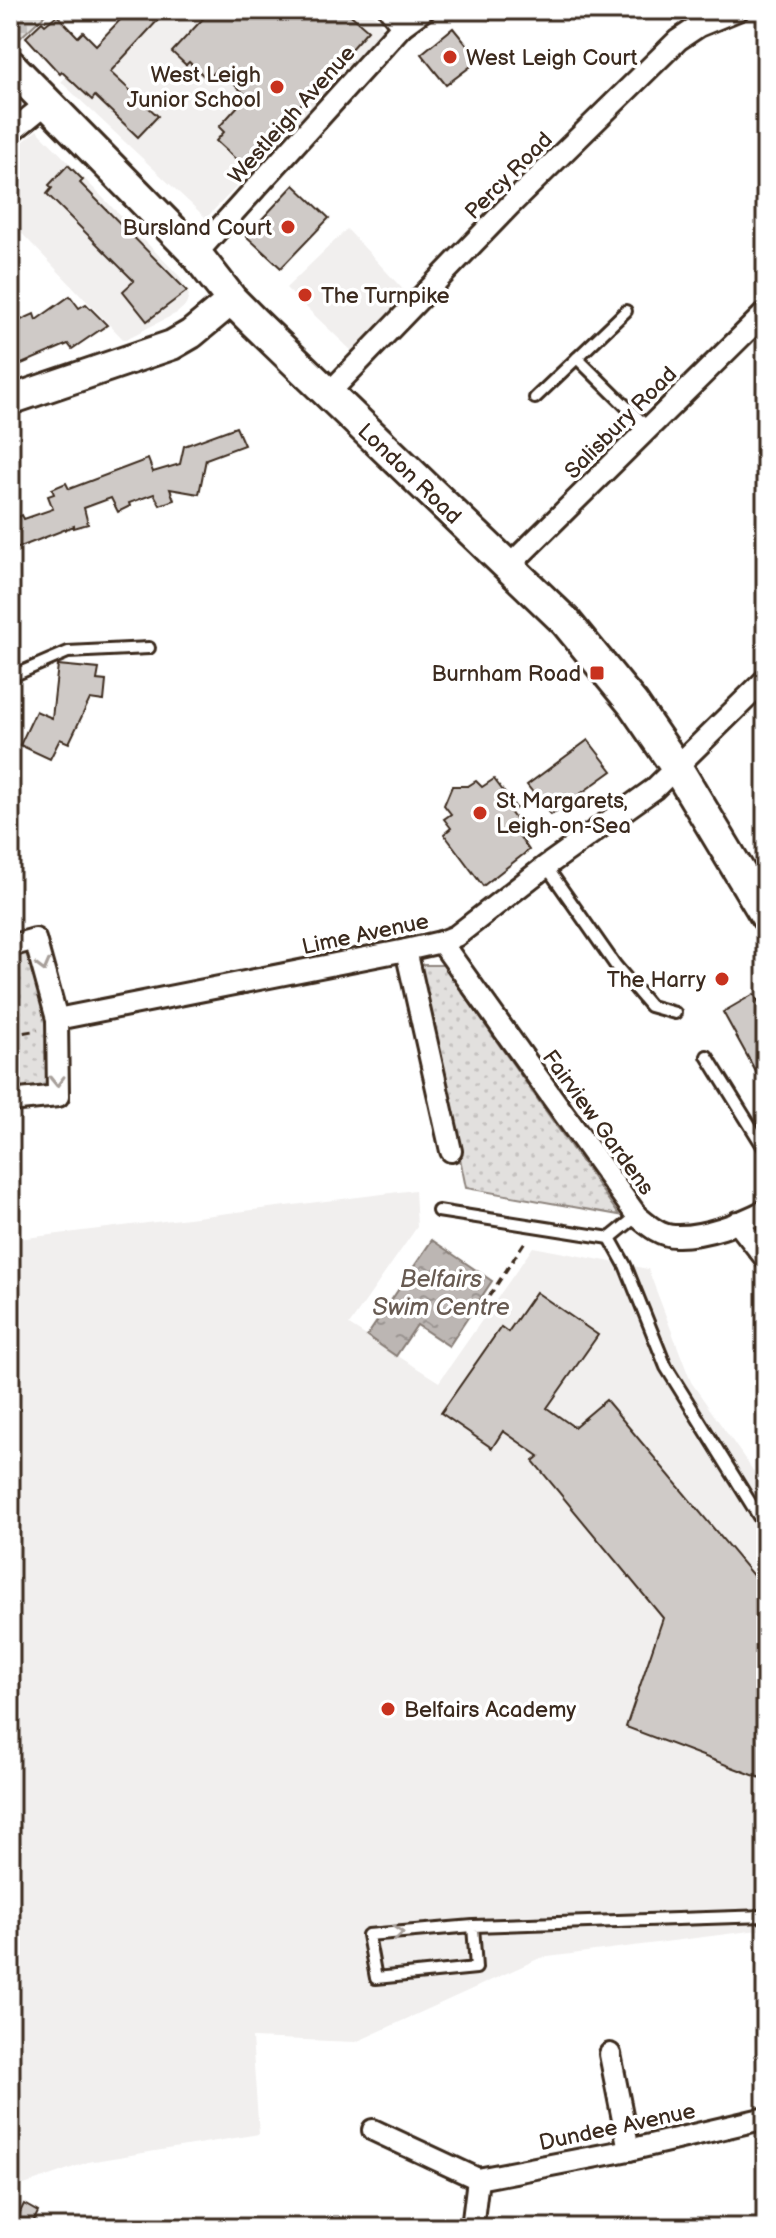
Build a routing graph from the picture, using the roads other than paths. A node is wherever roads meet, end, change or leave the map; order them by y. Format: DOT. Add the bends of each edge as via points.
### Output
graph roads {
  1 [pos="424,10"];
  2 [pos="738,10"];
  3 [pos="396,18"];
  4 [pos="10,65"];
  5 [pos="47,103"];
  6 [pos="10,133"];
  7 [pos="196,254"];
  8 [pos="232,300"];
  9 [pos="626,311"];
  10 [pos="766,312"];
  11 [pos="577,358"];
  12 [pos="328,394"];
  13 [pos="535,398"];
  14 [pos="10,400"];
  15 [pos="648,428"];
  16 [pos="508,567"];
  17 [pos="149,648"];
  18 [pos="10,677"];
  19 [pos="766,679"];
  20 [pos="677,768"];
  21 [pos="546,866"];
  22 [pos="766,916"];
  23 [pos="441,942"];
  24 [pos="10,946"];
  25 [pos="406,950"];
  26 [pos="675,1013"];
  27 [pos="57,1024"];
  28 [pos="707,1056"];
  29 [pos="10,1101"];
  30 [pos="451,1151"];
  31 [pos="766,1151"];
  32 [pos="766,1210"];
  33 [pos="438,1211"];
  34 [pos="637,1216"];
  35 [pos="737,1222"];
  36 [pos="610,1238"];
  37 [pos="766,1259"];
  38 [pos="766,1528"];
  39 [pos="766,1916"];
  40 [pos="473,1926"];
  41 [pos="610,2054"];
  42 [pos="766,2118"];
  43 [pos="373,2130"];
  44 [pos="629,2150"];
  45 [pos="478,2179"];
  46 [pos="472,2228"];
  1 -- 3 [label="street, Westleigh Avenue"];
  2 -- 12 [label="street, Percy Road" via="678,40"];
  3 -- 7 [label="street, Westleigh Avenue"];
  4 -- 5 [label="main road, London Road"];
  5 -- 6 [label="street"];
  5 -- 7 [label="main road, London Road"];
  7 -- 8 [label="main road, London Road"];
  8 -- 12 [label="main road, London Road"];
  8 -- 14 [label="street" via="172,345"];
  9 -- 11 [label="lane"];
  10 -- 15 [label="street, Salisbury Road"];
  11 -- 13 [label="lane"];
  11 -- 15 [label="lane"];
  12 -- 16 [label="main road, London Road"];
  15 -- 16 [label="street, Salisbury Road"];
  16 -- 20 [label="main road, London Road" via="575,633"];
  17 -- 18 [label="lane" via="68,652"];
  19 -- 20 [label="street"];
  20 -- 21 [label="street, Lime Avenue"];
  20 -- 22 [label="main road, London Road"];
  21 -- 23 [label="street, Lime Avenue"];
  21 -- 26 [label="lane" via="650,1006"];
  23 -- 25 [label="street, Lime Avenue"];
  23 -- 34 [label="street, Fairview Gardens"];
  24 -- 27 [label="street, one-way" via="35,939"];
  25 -- 27 [label="street, Lime Avenue"];
  25 -- 30 [label="street"];
  27 -- 29 [label="street, one-way" via="58,1096"];
  28 -- 31 [label="lane"];
  32 -- 35 [label="street, Fairview Gardens"];
  33 -- 36 [label="lane"];
  34 -- 35 [label="street, Fairview Gardens" via="653,1230 674,1237"];
  34 -- 36 [label="lane"];
  35 -- 37 [label="street"];
  36 -- 38 [label="lane" via="666,1367"];
  39 -- 40 [label="lane"];
  40 -- 40 [label="lane, one-way" via="476,1968 376,1978 368,1935"];
  41 -- 44 [label="street"];
  42 -- 44 [label="street, Dundee Avenue"];
  43 -- 45 [label="street"];
  44 -- 45 [label="street, Dundee Avenue"];
  45 -- 46 [label="street"];
}
